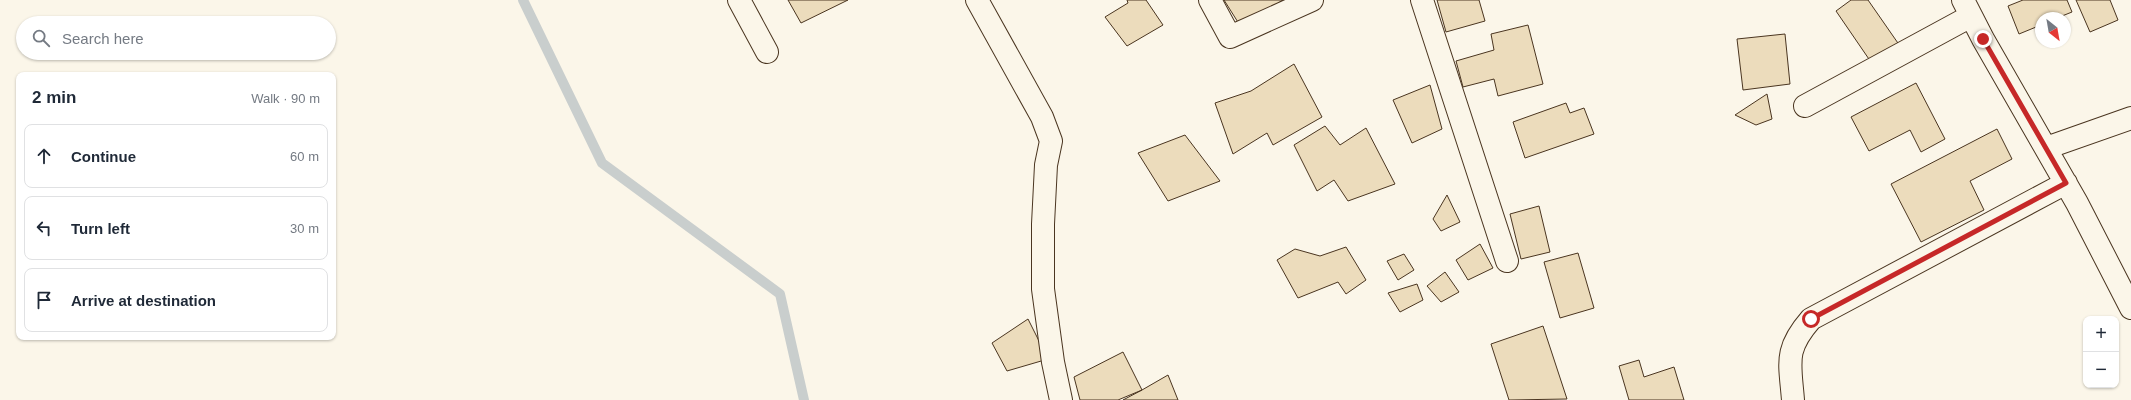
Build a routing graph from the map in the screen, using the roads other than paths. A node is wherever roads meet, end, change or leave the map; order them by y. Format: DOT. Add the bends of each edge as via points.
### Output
graph roads {
  1 [pos="739,0"];
  2 [pos="977,0"];
  3 [pos="1210,0"];
  4 [pos="1312,0"];
  5 [pos="1422,0"];
  6 [pos="1967,8"];
  7 [pos="767,52"];
  8 [pos="1805,106"];
  9 [pos="2131,118"];
  10 [pos="2046,148"];
  11 [pos="2066,183"];
  12 [pos="1507,261"];
  13 [pos="2131,308"];
  14 [pos="1061,400"];
  15 [pos="1793,400"];
  1 -- 7 [label="street"];
  2 -- 14 [label="street" via="1042,117 1051,140 1046,165 1043,289"];
  3 -- 4 [label="street" via="1230,37"];
  5 -- 12 [label="street"];
  6 -- 8 [label="street"];
  6 -- 10 [label="street"];
  9 -- 10 [label="street"];
  10 -- 11 [label="street"];
  11 -- 13 [label="street"];
  11 -- 15 [label="street" via="1811,319 1800,333 1790,354"];
}
